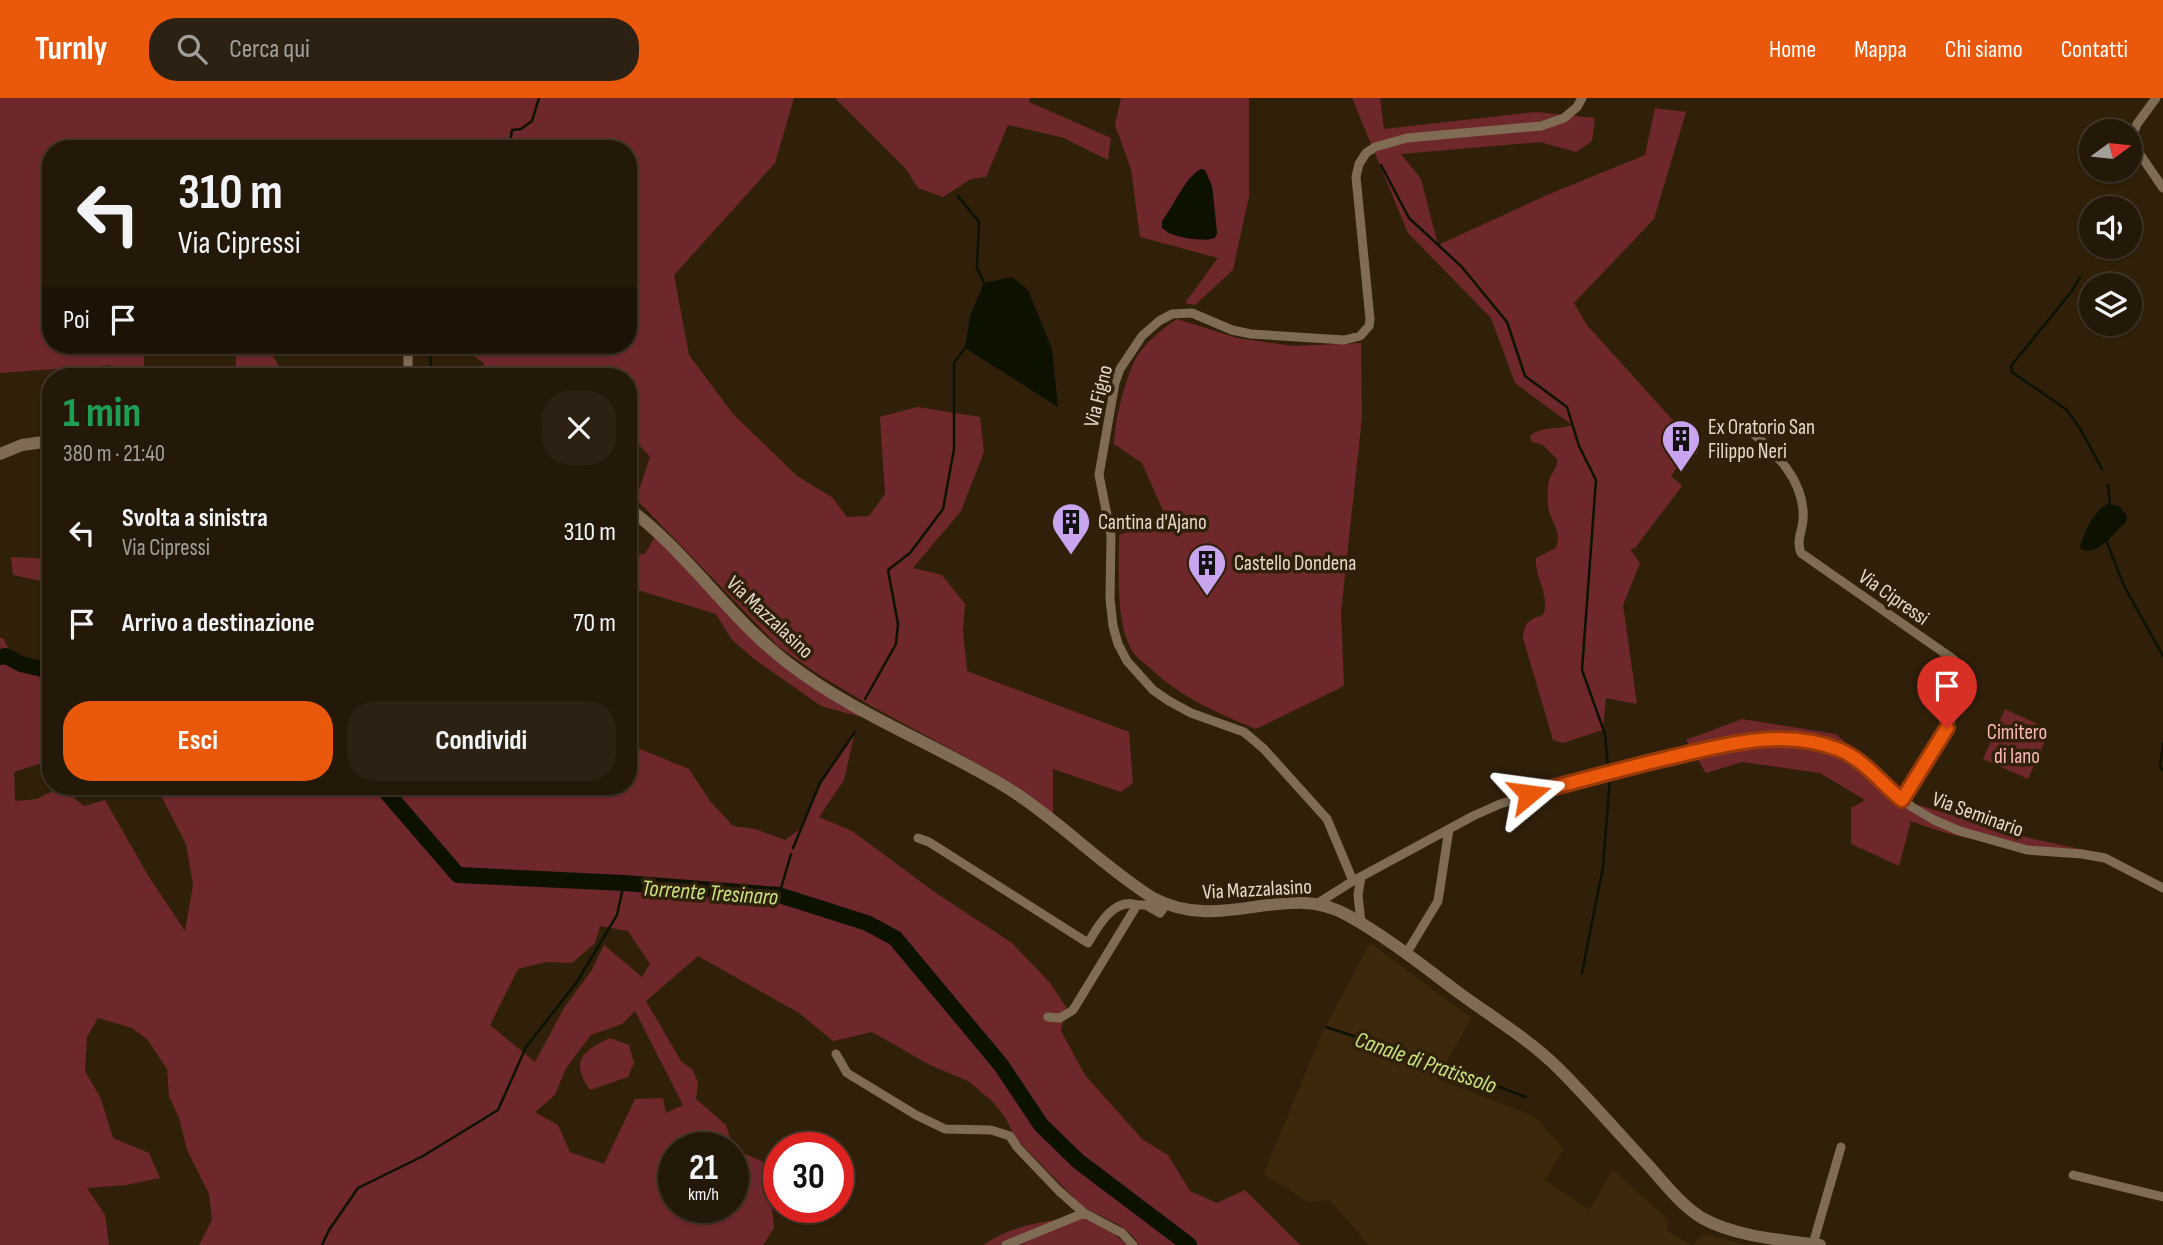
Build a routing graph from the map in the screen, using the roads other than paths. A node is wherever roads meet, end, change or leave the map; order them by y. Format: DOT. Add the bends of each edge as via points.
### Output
graph roads {
  1 [pos="1582,98"];
  2 [pos="2156,98"];
  3 [pos="2163,188"];
  4 [pos="1747,428"];
  5 [pos="42,442"];
  6 [pos="0,454"];
  7 [pos="637,515"];
  8 [pos="1902,800"];
  9 [pos="1449,829"];
  10 [pos="918,838"];
  11 [pos="1357,879"];
  12 [pos="2163,887"];
  13 [pos="1318,903"];
  14 [pos="1166,904"];
  15 [pos="1137,905"];
  16 [pos="1361,923"];
  17 [pos="1406,954"];
  18 [pos="1048,1017"];
  19 [pos="836,1054"];
  20 [pos="1841,1147"];
  21 [pos="2073,1175"];
  22 [pos="2163,1197"];
  23 [pos="1084,1213"];
  24 [pos="1816,1244"];
  25 [pos="1006,1245"];
  26 [pos="1133,1245"];
  1 -- 11 [label="street, Via Figno" via="1564,118 1541,126 1407,138 1366,153 1356,177 1370,319 1360,336 1344,340 1269,337 1181,313 1150,328 1125,359 1115,383 1099,475 1111,535 1110,599 1118,644 1153,690 1191,713 1244,733 1264,749 1327,819"];
  2 -- 3 [label="street" via="2132,137"];
  4 -- 8 [label="street, Via Cipressi" via="1798,485 1803,512 1798,540 1801,552 1953,659 1965,673 1965,690 1947,728"];
  5 -- 6 [label="main road"];
  7 -- 14 [label="main road, Via Mazzalasino" via="786,662 843,699 1011,790"];
  8 -- 9 [label="street, Via Seminario" via="1842,750 1770,738 1616,770 1541,791 1500,804"];
  8 -- 12 [label="street, Via Seminario" via="1934,820 1980,838 2028,850 2105,858"];
  9 -- 11 [label="street, Via Seminario"];
  9 -- 17 [label="street" via="1438,901"];
  10 -- 15 [label="street" via="1088,943 1106,916 1129,902"];
  11 -- 13 [label="street, Via Seminario"];
  11 -- 16 [label="street"];
  13 -- 14 [label="main road, Via Mazzalasino" via="1208,913"];
  13 -- 16 [label="main road, Via Mazzalasino"];
  14 -- 15 [label="street" via="1160,913"];
  15 -- 18 [label="street" via="1073,1010 1060,1018"];
  16 -- 17 [label="main road, Via Mazzalasino"];
  17 -- 24 [label="main road, Via Mazzalasino" via="1556,1066 1690,1210 1729,1229"];
  19 -- 23 [label="street" via="846,1073 945,1129 991,1130 1010,1136"];
  20 -- 24 [label="street"];
  21 -- 22 [label="street"];
  23 -- 25 [label="street"];
  23 -- 26 [label="street" via="1122,1233"];
}
